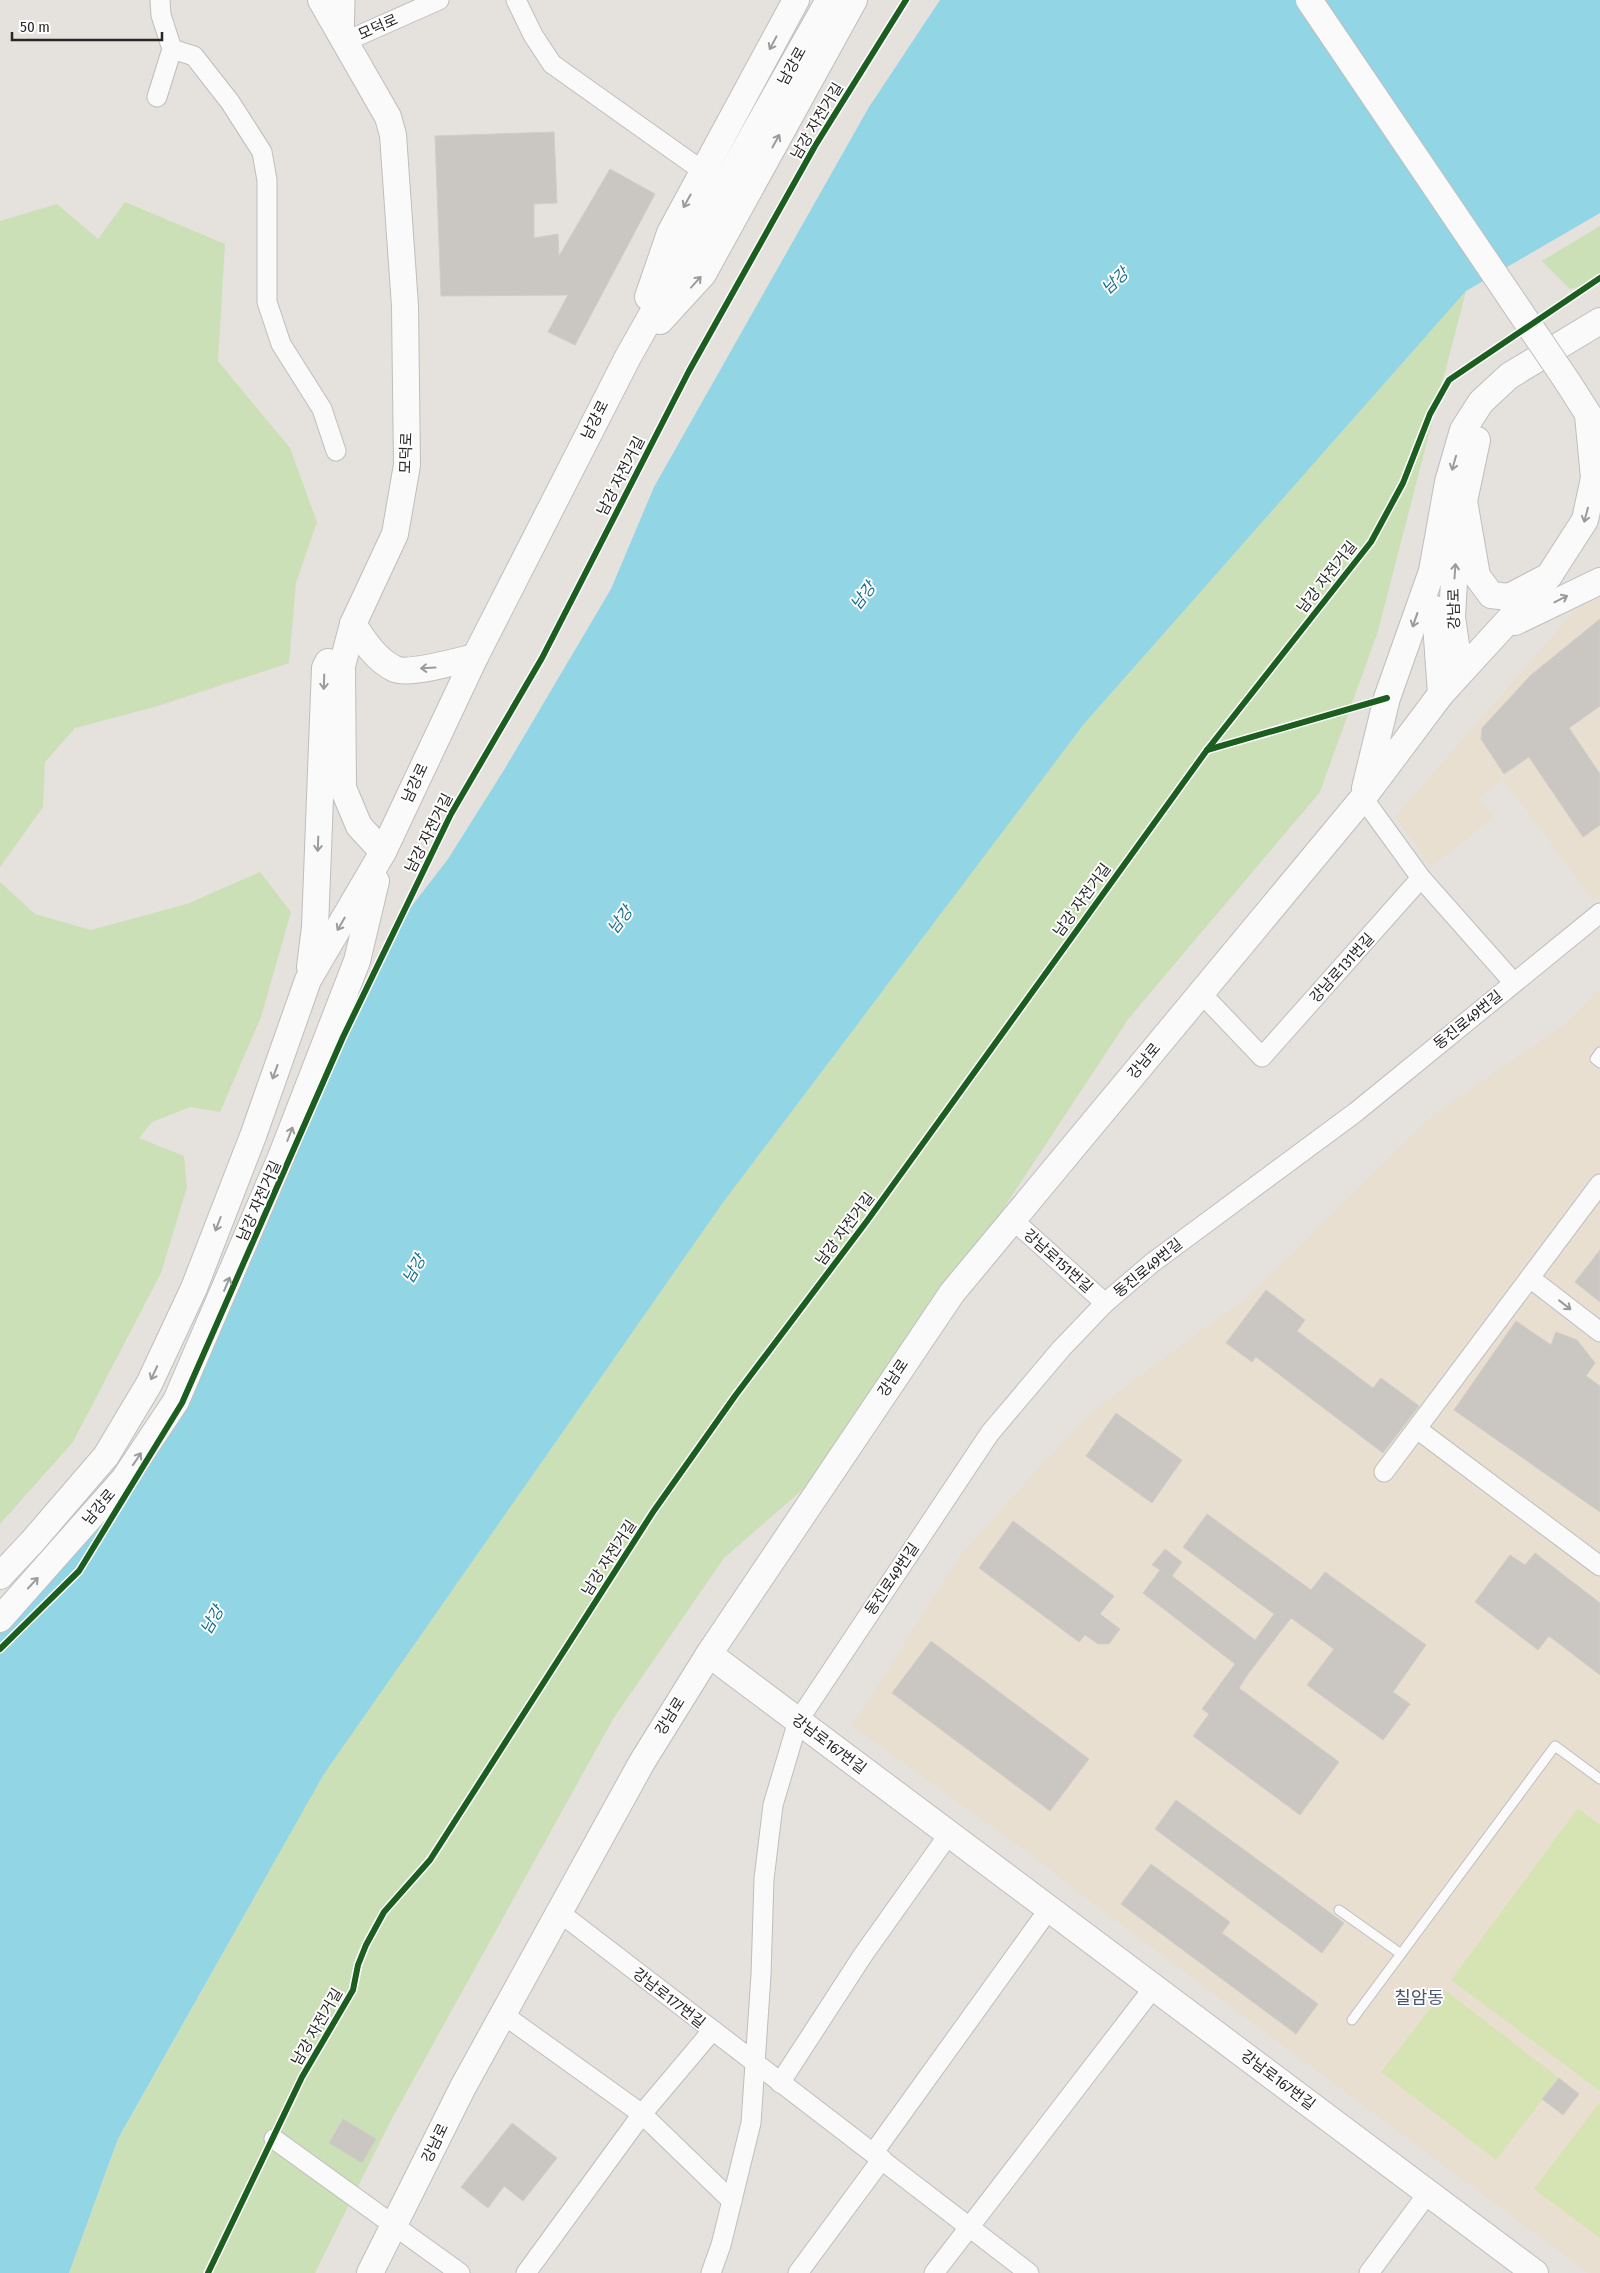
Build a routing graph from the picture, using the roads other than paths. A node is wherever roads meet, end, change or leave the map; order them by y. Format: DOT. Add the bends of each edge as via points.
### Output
graph roads {
  1 [pos="160,0"];
  2 [pos="320,0"];
  3 [pos="345,0"];
  4 [pos="440,0"];
  5 [pos="516,0"];
  6 [pos="796,0"];
  7 [pos="829,0"];
  8 [pos="854,0"];
  9 [pos="1309,0"];
  10 [pos="344,42"];
  11 [pos="172,49"];
  12 [pos="157,97"];
  13 [pos="704,172"];
  14 [pos="1600,321"];
  15 [pos="628,356"];
  16 [pos="1493,392"];
  17 [pos="1596,424"];
  18 [pos="336,451"];
  19 [pos="1464,501"];
  20 [pos="1432,571"];
  21 [pos="1549,576"];
  22 [pos="1600,581"];
  23 [pos="353,624"];
  24 [pos="1501,629"];
  25 [pos="475,656"];
  26 [pos="1460,672"];
  27 [pos="1441,694"];
  28 [pos="1363,798"];
  29 [pos="383,852"];
  30 [pos="1421,878"];
  31 [pos="1600,914"];
  32 [pos="308,980"];
  33 [pos="1514,983"];
  34 [pos="1201,993"];
  35 [pos="1600,1184"];
  36 [pos="1012,1219"];
  37 [pos="1530,1278"];
  38 [pos="1105,1302"];
  39 [pos="1600,1332"];
  40 [pos="1417,1429"];
  41 [pos="1384,1472"];
  42 [pos="1600,1566"];
  43 [pos="0,1576"];
  44 [pos="0,1619"];
  45 [pos="709,1654"];
  46 [pos="798,1721"];
  47 [pos="1600,1779"];
  48 [pos="950,1834"];
  49 [pos="1049,1909"];
  50 [pos="1339,1910"];
  51 [pos="560,1912"];
  52 [pos="1401,1954"];
  53 [pos="1154,1987"];
  54 [pos="504,2015"];
  55 [pos="1352,2020"];
  56 [pos="712,2031"];
  57 [pos="754,2062"];
  58 [pos="780,2082"];
  59 [pos="642,2114"];
  60 [pos="274,2139"];
  61 [pos="878,2156"];
  62 [pos="1428,2193"];
  63 [pos="732,2201"];
  64 [pos="395,2226"];
  65 [pos="969,2226"];
  66 [pos="1532,2272"];
  67 [pos="370,2273"];
  68 [pos="460,2273"];
  69 [pos="526,2273"];
  70 [pos="711,2273"];
  71 [pos="798,2273"];
  72 [pos="934,2273"];
  73 [pos="1029,2273"];
  74 [pos="1369,2273"];
  1 -- 11 [label="street" via="161,16"];
  2 -- 10 [label="street, 모덕로"];
  3 -- 10 [label="street"];
  4 -- 10 [label="street, 모덕로"];
  5 -- 13 [label="street" via="552,64"];
  6 -- 13 [label="street, one-way"];
  7 -- 15 [label="street, 남강로"];
  15 -- 8 [label="street, one-way" via="703,274"];
  9 -- 17 [label="street, bridge"];
  10 -- 23 [label="street, 모덕로" via="388,117 393,135 405,306 407,465 395,534"];
  11 -- 12 [label="street"];
  11 -- 18 [label="street" via="194,56 230,102 262,152 267,180 267,302 281,344 322,409"];
  13 -- 15 [label="street, one-way" via="670,233"];
  14 -- 16 [label="street, 강남로" via="1508,376"];
  15 -- 25 [label="street, 남강로"];
  16 -- 19 [label="street, 강남로" via="1481,421"];
  16 -- 20 [label="street, 강남로, one-way" via="1481,402 1463,430 1446,491"];
  17 -- 21 [label="street, one-way" via="1594,478 1585,520"];
  19 -- 21 [label="street" via="1477,576 1491,594 1509,597"];
  26 -- 19 [label="street, 강남로, one-way" via="1452,617 1455,563"];
  20 -- 27 [label="street"];
  20 -- 28 [label="street, 강남로, one-way" via="1387,698"];
  21 -- 24 [label="street"];
  24 -- 22 [label="street, one-way"];
  25 -- 23 [label="street, one-way" via="436,668 396,669 371,651"];
  23 -- 29 [label="street, 모덕로" via="342,666 343,788 359,826"];
  23 -- 32 [label="street, one-way" via="325,668 316,928"];
  24 -- 26 [label="street"];
  25 -- 29 [label="street, 남강로"];
  26 -- 27 [label="street, 강남로"];
  27 -- 28 [label="street, 강남로"];
  28 -- 30 [label="street"];
  28 -- 34 [label="street, 강남로"];
  29 -- 32 [label="street, 남강로, one-way"];
  44 -- 29 [label="street, 남강로, one-way" via="124,1478 176,1402 281,1157 357,962"];
  30 -- 33 [label="street"];
  30 -- 34 [label="street, 강남로131번길" via="1262,1057"];
  31 -- 33 [label="street, 동진로49번길"];
  32 -- 43 [label="street, 남강로, one-way" via="253,1136 194,1288 149,1384 106,1456"];
  33 -- 38 [label="street, 동진로49번길" via="1356,1112 1152,1263"];
  34 -- 36 [label="street, 강남로"];
  35 -- 37 [label="street"];
  36 -- 38 [label="street, 강남로151번길"];
  36 -- 45 [label="street, 강남로" via="952,1293"];
  37 -- 39 [label="street, one-way"];
  37 -- 40 [label="street"];
  38 -- 46 [label="street, 동진로49번길" via="990,1433"];
  40 -- 41 [label="street"];
  40 -- 42 [label="street"];
  45 -- 46 [label="street, 강남로167번길"];
  45 -- 51 [label="street, 강남로" via="642,1762"];
  46 -- 48 [label="street, 강남로167번길"];
  46 -- 57 [label="street, 동진로49번길" via="773,1805 764,1879"];
  47 -- 52 [label="lane" via="1555,1746"];
  48 -- 49 [label="street, 강남로167번길"];
  48 -- 58 [label="street" via="863,1955"];
  49 -- 53 [label="street, 강남로167번길"];
  49 -- 61 [label="street"];
  50 -- 52 [label="lane"];
  51 -- 54 [label="street, 강남로"];
  51 -- 56 [label="street, 강남로177번길"];
  52 -- 55 [label="lane"];
  53 -- 62 [label="street, 강남로167번길"];
  53 -- 65 [label="street"];
  54 -- 59 [label="street"];
  54 -- 64 [label="street, 강남로" via="463,2086"];
  56 -- 57 [label="street, 강남로177번길"];
  56 -- 59 [label="street"];
  57 -- 58 [label="street, 강남로177번길"];
  57 -- 63 [label="street, 동진로49번길" via="751,2123"];
  58 -- 61 [label="street, 강남로177번길"];
  59 -- 63 [label="street"];
  59 -- 69 [label="street"];
  60 -- 64 [label="street"];
  61 -- 65 [label="street, 강남로177번길"];
  61 -- 71 [label="street"];
  62 -- 66 [label="street, 강남로167번길"];
  62 -- 74 [label="street"];
  63 -- 70 [label="street, 동진로49번길"];
  64 -- 67 [label="street, 강남로"];
  64 -- 68 [label="street"];
  65 -- 72 [label="street"];
  65 -- 73 [label="street, 강남로177번길"];
}
